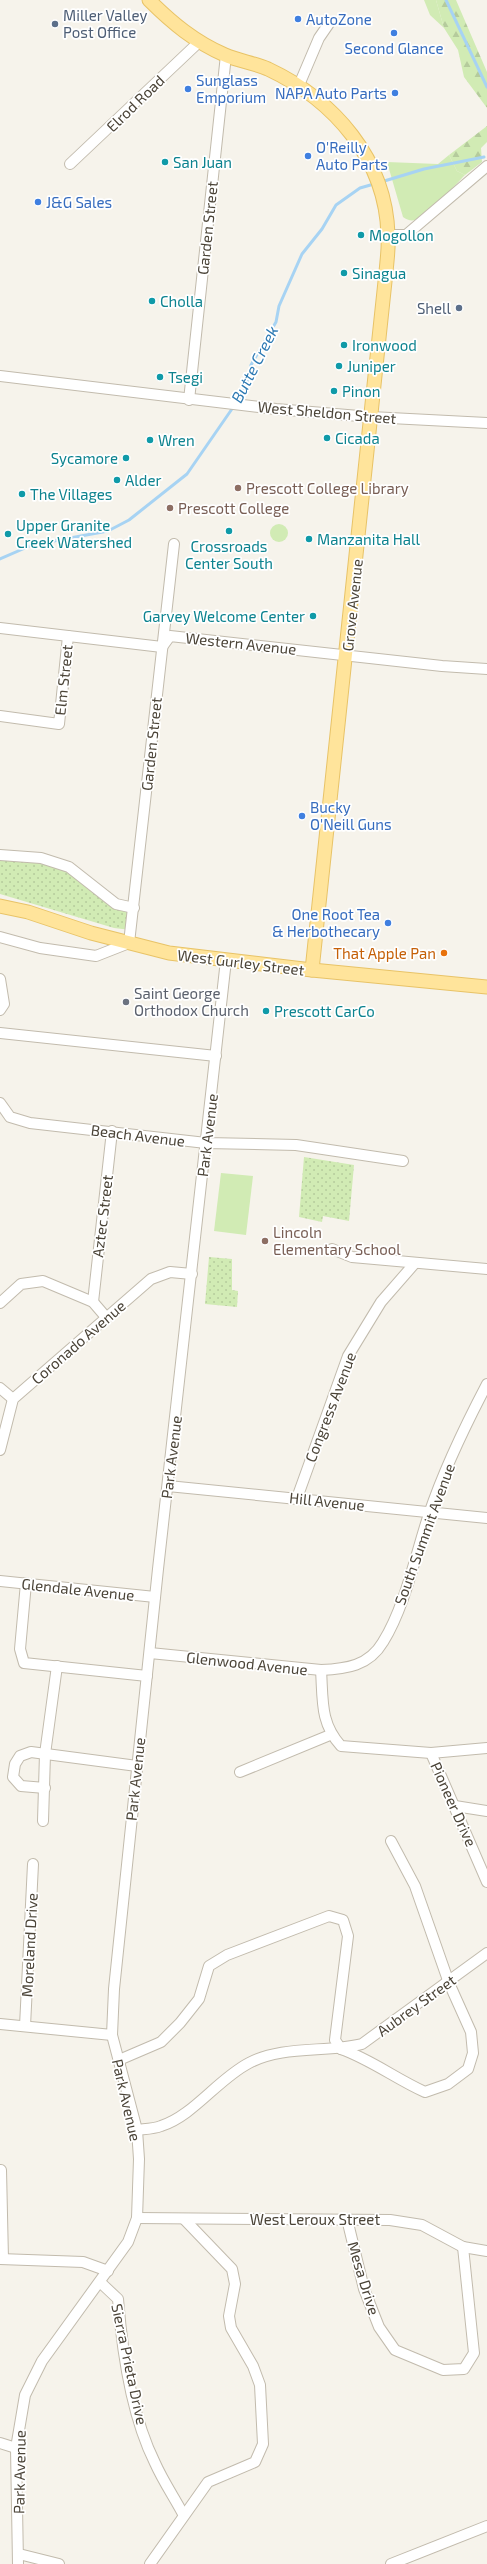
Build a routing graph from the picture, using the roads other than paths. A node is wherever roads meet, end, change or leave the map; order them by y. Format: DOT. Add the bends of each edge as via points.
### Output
graph roads {
  1 [pos="149,0"];
  2 [pos="330,22"];
  3 [pos="199,42"];
  4 [pos="226,55"];
  5 [pos="299,85"];
  6 [pos="70,164"];
  7 [pos="487,166"];
  8 [pos="388,235"];
  9 [pos="0,376"];
  10 [pos="189,400"];
  11 [pos="371,418"];
  12 [pos="487,423"];
  13 [pos="174,544"];
  14 [pos="0,628"];
  15 [pos="68,636"];
  16 [pos="162,647"];
  17 [pos="346,655"];
  18 [pos="487,669"];
  19 [pos="0,716"];
  20 [pos="0,855"];
  21 [pos="0,906"];
  22 [pos="134,908"];
  23 [pos="0,937"];
  24 [pos="129,943"];
  25 [pos="226,960"];
  26 [pos="312,970"];
  27 [pos="0,979"];
  28 [pos="487,987"];
  29 [pos="0,1010"];
  30 [pos="0,1033"];
  31 [pos="216,1056"];
  32 [pos="0,1103"];
  33 [pos="112,1131"];
  34 [pos="206,1143"];
  35 [pos="403,1161"];
  36 [pos="332,1249"];
  37 [pos="415,1264"];
  38 [pos="487,1269"];
  39 [pos="192,1274"];
  40 [pos="93,1302"];
  41 [pos="0,1303"];
  42 [pos="106,1316"];
  43 [pos="487,1384"];
  44 [pos="0,1388"];
  45 [pos="13,1399"];
  46 [pos="0,1450"];
  47 [pos="168,1486"];
  48 [pos="296,1498"];
  49 [pos="429,1512"];
  50 [pos="487,1518"];
  51 [pos="0,1581"];
  52 [pos="26,1583"];
  53 [pos="155,1597"];
  54 [pos="150,1653"];
  55 [pos="57,1666"];
  56 [pos="320,1670"];
  57 [pos="345,1670"];
  58 [pos="147,1676"];
  59 [pos="330,1735"];
  60 [pos="487,1748"];
  61 [pos="431,1753"];
  62 [pos="45,1754"];
  63 [pos="137,1766"];
  64 [pos="240,1772"];
  65 [pos="45,1788"];
  66 [pos="455,1806"];
  67 [pos="487,1811"];
  68 [pos="43,1821"];
  69 [pos="391,1841"];
  70 [pos="33,1864"];
  71 [pos="487,1882"];
  72 [pos="487,1953"];
  73 [pos="449,1983"];
  74 [pos="0,2024"];
  75 [pos="25,2026"];
  76 [pos="112,2035"];
  77 [pos="341,2049"];
  78 [pos="119,2060"];
  79 [pos="137,2130"];
  80 [pos="1,2170"];
  81 [pos="137,2218"];
  82 [pos="184,2219"];
  83 [pos="346,2219"];
  84 [pos="463,2247"];
  85 [pos="487,2251"];
  86 [pos="2,2259"];
  87 [pos="108,2271"];
  88 [pos="101,2283"];
  89 [pos="0,2443"];
  90 [pos="16,2448"];
  91 [pos="183,2514"];
  92 [pos="487,2526"];
  93 [pos="19,2559"];
  94 [pos="59,2564"];
  95 [pos="150,2564"];
  96 [pos="391,2564"];
  1 -- 3 [label="main road, Grove Avenue" via="173,25"];
  2 -- 5 [label="street" via="319,38"];
  3 -- 4 [label="main road, Grove Avenue"];
  3 -- 6 [label="street, Elrod Road"];
  4 -- 5 [label="main road, Grove Avenue" via="266,69"];
  4 -- 10 [label="street, Garden Street"];
  5 -- 8 [label="main road, Grove Avenue" via="331,109 355,136 383,198"];
  7 -- 8 [label="street" via="406,235"];
  8 -- 11 [label="main road, Grove Avenue"];
  9 -- 10 [label="street, West Sheldon Street"];
  10 -- 11 [label="street, West Sheldon Street"];
  11 -- 12 [label="street, West Sheldon Street"];
  11 -- 17 [label="main road, Grove Avenue"];
  13 -- 16 [label="street, Garden Street"];
  14 -- 15 [label="street"];
  15 -- 16 [label="street"];
  15 -- 19 [label="street, Elm Street" via="59,724"];
  16 -- 17 [label="street, Western Avenue" via="170,636"];
  16 -- 22 [label="street, Garden Street"];
  17 -- 18 [label="street, Western Avenue"];
  17 -- 26 [label="main road, Grove Avenue"];
  20 -- 22 [label="street" via="40,858 69,867 116,904"];
  21 -- 24 [label="main road, West Gurley Street"];
  22 -- 24 [label="street, Garden Street"];
  23 -- 24 [label="street" via="40,948 96,956"];
  24 -- 25 [label="main road, West Gurley Street" via="168,953"];
  25 -- 26 [label="main road, West Gurley Street"];
  25 -- 31 [label="street, Park Avenue"];
  26 -- 28 [label="main road, West Gurley Street"];
  27 -- 29 [label="street" via="4,1004"];
  30 -- 31 [label="street"];
  31 -- 34 [label="street, Park Avenue"];
  32 -- 33 [label="street, Beach Avenue" via="10,1117 30,1123"];
  33 -- 34 [label="street, Beach Avenue"];
  33 -- 40 [label="street, Aztec Street"];
  34 -- 35 [label="street, Beach Avenue" via="296,1144"];
  34 -- 39 [label="street, Park Avenue"];
  36 -- 37 [label="street" via="352,1257"];
  37 -- 38 [label="street"];
  37 -- 48 [label="street, Congress Avenue" via="381,1302 348,1356"];
  39 -- 42 [label="street, Coronado Avenue" via="170,1272 151,1279"];
  39 -- 47 [label="street, Park Avenue"];
  40 -- 41 [label="street" via="43,1281 21,1284"];
  40 -- 42 [label="street"];
  42 -- 45 [label="street, Coronado Avenue"];
  43 -- 49 [label="street, South Summit Avenue" via="463,1430"];
  44 -- 45 [label="street"];
  45 -- 46 [label="street"];
  47 -- 48 [label="street, Hill Avenue"];
  47 -- 53 [label="street, Park Avenue"];
  48 -- 49 [label="street, Hill Avenue"];
  49 -- 50 [label="street, Hill Avenue"];
  49 -- 57 [label="street, South Summit Avenue" via="402,1597 383,1642 365,1661"];
  51 -- 52 [label="street, Glendale Avenue"];
  52 -- 53 [label="street, Glendale Avenue"];
  52 -- 55 [label="street" via="20,1649 24,1663"];
  53 -- 54 [label="street, Park Avenue"];
  54 -- 56 [label="street, Glenwood Avenue"];
  54 -- 58 [label="street, Park Avenue"];
  55 -- 58 [label="street"];
  55 -- 62 [label="street"];
  56 -- 57 [label="street, Glenwood Avenue"];
  56 -- 59 [label="street" via="326,1725"];
  58 -- 63 [label="street, Park Avenue"];
  59 -- 61 [label="street, Pioneer Drive" via="341,1746"];
  59 -- 64 [label="street"];
  60 -- 61 [label="street"];
  61 -- 66 [label="street, Pioneer Drive"];
  62 -- 63 [label="street"];
  62 -- 65 [label="street"];
  62 -- 65 [label="street" via="31,1752 20,1756 15,1764 13,1777 21,1786"];
  63 -- 76 [label="street, Park Avenue" via="114,1989"];
  65 -- 68 [label="street"];
  66 -- 67 [label="street"];
  66 -- 71 [label="street, Pioneer Drive"];
  69 -- 73 [label="street" via="415,1886"];
  70 -- 75 [label="street, Moreland Drive"];
  72 -- 73 [label="street, Aubrey Street"];
  73 -- 77 [label="street, Aubrey Street" via="362,2044"];
  73 -- 77 [label="street" via="471,2032 473,2053 468,2069 448,2084 424,2092 401,2082 356,2054"];
  74 -- 75 [label="street"];
  75 -- 76 [label="street"];
  76 -- 78 [label="street, Park Avenue"];
  77 -- 78 [label="street" via="334,2040 348,1936 343,1920 329,1916 226,1955 209,1966 199,1999 180,2023 161,2042"];
  77 -- 79 [label="street, Aubrey Street" via="279,2053 250,2063 179,2117 160,2127"];
  78 -- 79 [label="street, Park Avenue"];
  79 -- 81 [label="street, Park Avenue"];
  80 -- 86 [label="street"];
  81 -- 82 [label="street, West Leroux Street"];
  81 -- 87 [label="street, Park Avenue" via="128,2242"];
  82 -- 83 [label="street, West Leroux Street"];
  82 -- 91 [label="street" via="232,2269 235,2284 229,2316 231,2328 253,2366 260,2386 263,2444 255,2462 208,2482"];
  83 -- 84 [label="street, West Leroux Street" via="390,2220 422,2225"];
  83 -- 84 [label="street, Mesa Drive" via="364,2289 379,2327 395,2350 444,2370 464,2368 474,2353"];
  84 -- 85 [label="street, West Leroux Street"];
  86 -- 87 [label="street" via="83,2262"];
  87 -- 88 [label="street, Park Avenue"];
  88 -- 90 [label="street, Park Avenue" via="42,2361 25,2395"];
  88 -- 91 [label="street, Sierra Prieta Drive" via="118,2299 121,2338 135,2407 154,2462"];
  89 -- 90 [label="street"];
  90 -- 93 [label="street, Park Avenue"];
  91 -- 95 [label="street"];
  92 -- 96 [label="street"];
  93 -- 94 [label="street"];
}
